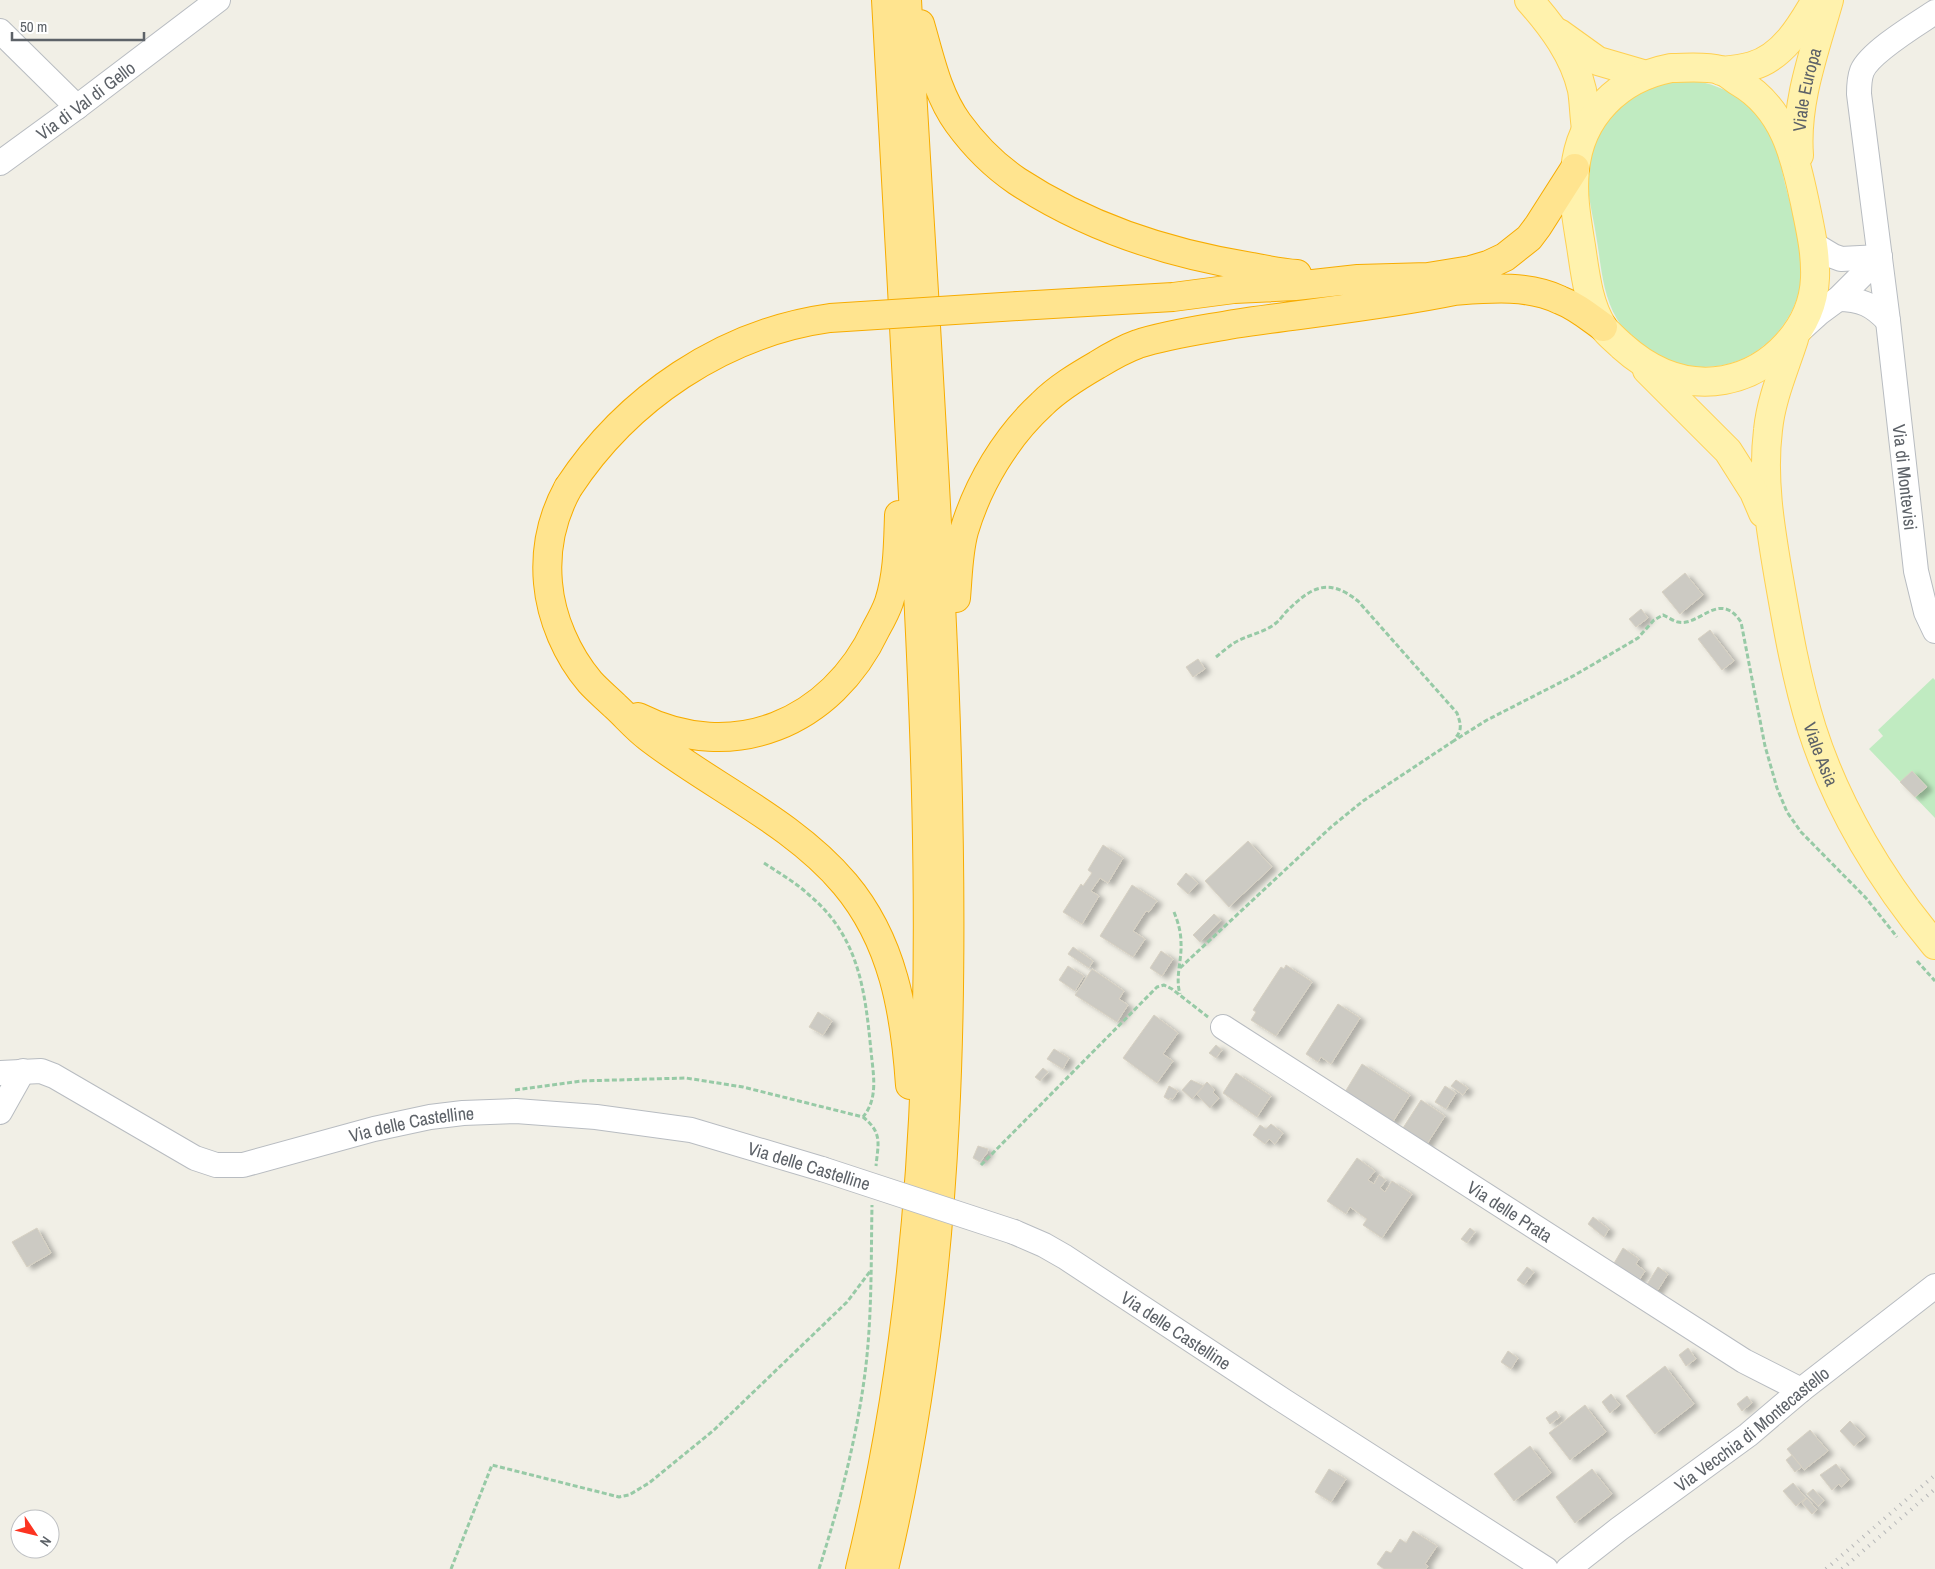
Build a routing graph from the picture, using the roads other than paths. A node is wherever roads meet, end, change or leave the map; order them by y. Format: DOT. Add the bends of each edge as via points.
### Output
graph roads {
  1 [pos="218,0"];
  2 [pos="886,0"];
  3 [pos="907,0"];
  4 [pos="915,0"];
  5 [pos="1529,0"];
  6 [pos="1816,0"];
  7 [pos="1829,0"];
  8 [pos="1935,12"];
  9 [pos="0,31"];
  10 [pos="1555,31"];
  11 [pos="1721,70"];
  12 [pos="1646,75"];
  13 [pos="77,107"];
  14 [pos="1586,129"];
  15 [pos="0,163"];
  16 [pos="1575,168"];
  17 [pos="1801,181"];
  18 [pos="1813,244"];
  19 [pos="1880,257"];
  20 [pos="1358,279"];
  21 [pos="1454,291"];
  22 [pos="1173,297"];
  23 [pos="1838,299"];
  24 [pos="1888,321"];
  25 [pos="1603,327"];
  26 [pos="1796,334"];
  27 [pos="906,358"];
  28 [pos="1637,359"];
  29 [pos="1772,536"];
  30 [pos="1935,630"];
  31 [pos="613,704"];
  32 [pos="947,754"];
  33 [pos="1924,951"];
  34 [pos="1223,1027"];
  35 [pos="11,1072"];
  36 [pos="0,1112"];
  37 [pos="920,1161"];
  38 [pos="1935,1286"];
  39 [pos="1801,1390"];
  40 [pos="860,1569"];
  41 [pos="884,1569"];
  42 [pos="1546,1569"];
  43 [pos="1568,1569"];
  1 -- 13 [label="street, Via di Val di Gello"];
  2 -- 27 [label="highway"];
  3 -- 32 [label="highway" via="932,419"];
  4 -- 20 [label="highway" via="929,59 945,101 979,148 1016,180 1070,211 1152,244 1238,265 1292,274"];
  5 -- 10 [label="main road"];
  6 -- 11 [label="main road, Viale Europa" via="1794,34 1774,55 1754,66"];
  7 -- 17 [label="main road, Viale Europa" via="1803,93 1798,146"];
  8 -- 19 [label="street, Via di Montevisi" via="1881,50 1863,69 1859,94"];
  9 -- 13 [label="street"];
  10 -- 12 [label="main road" via="1598,61"];
  10 -- 14 [label="main road" via="1580,82"];
  11 -- 12 [label="main road, Viale Europa" via="1672,68"];
  11 -- 17 [label="main road" via="1757,94 1774,113 1786,135"];
  12 -- 14 [label="main road, Viale Europa" via="1613,95"];
  13 -- 15 [label="street, Via di Val di Gello"];
  14 -- 16 [label="main road"];
  16 -- 20 [label="highway" via="1538,226 1504,257 1488,265 1449,274"];
  16 -- 25 [label="main road" via="1576,213 1585,272"];
  17 -- 18 [label="main road"];
  18 -- 19 [label="street" via="1841,259"];
  18 -- 26 [label="main road" via="1813,292 1806,316"];
  19 -- 23 [label="street"];
  19 -- 24 [label="street, Via di Montevisi"];
  20 -- 22 [label="highway"];
  21 -- 22 [label="highway"];
  21 -- 25 [label="highway" via="1517,289 1548,294 1570,304"];
  21 -- 32 [label="highway" via="1408,301 1166,336 1136,344 1076,377 1041,404 994,463 973,504 964,532 959,556"];
  22 -- 31 [label="highway, bridge" via="806,322 743,342 706,359 650,397 608,436 568,488 556,516 548,553 553,612 567,647 583,673"];
  23 -- 24 [label="street" via="1869,304"];
  23 -- 26 [label="street"];
  24 -- 30 [label="street, Via di Montevisi" via="1916,572 1926,612"];
  25 -- 28 [label="main road"];
  26 -- 28 [label="main road" via="1761,366 1724,380 1672,377"];
  26 -- 29 [label="main road, Viale Asia" via="1772,405 1768,428 1766,475"];
  27 -- 31 [label="highway" via="898,543 893,583 889,602 869,645 837,687 803,715 786,723 728,737 669,730"];
  27 -- 37 [label="highway" via="928,824 927,1048"];
  28 -- 29 [label="main road, Viale Asia" via="1736,460 1754,492"];
  29 -- 33 [label="main road, Viale Asia" via="1812,729 1838,792"];
  31 -- 37 [label="highway" via="647,737 811,850 862,906 885,951 899,998"];
  32 -- 41 [label="highway" via="950,974 939,1210 922,1364"];
  34 -- 39 [label="street, Via delle Prata" via="1744,1361"];
  35 -- 36 [label="street"];
  35 -- 42 [label="street, Via delle Castelline, bridge" via="41,1071 54,1076 195,1158 216,1165 243,1165 430,1116 516,1112 596,1117 691,1130 822,1169 1014,1232 1044,1245"];
  37 -- 40 [label="highway" via="898,1374 885,1458"];
  38 -- 39 [label="street, Via Vecchia di Montecastello"];
  39 -- 43 [label="street, Via Vecchia di Montecastello" via="1748,1435"];
}
